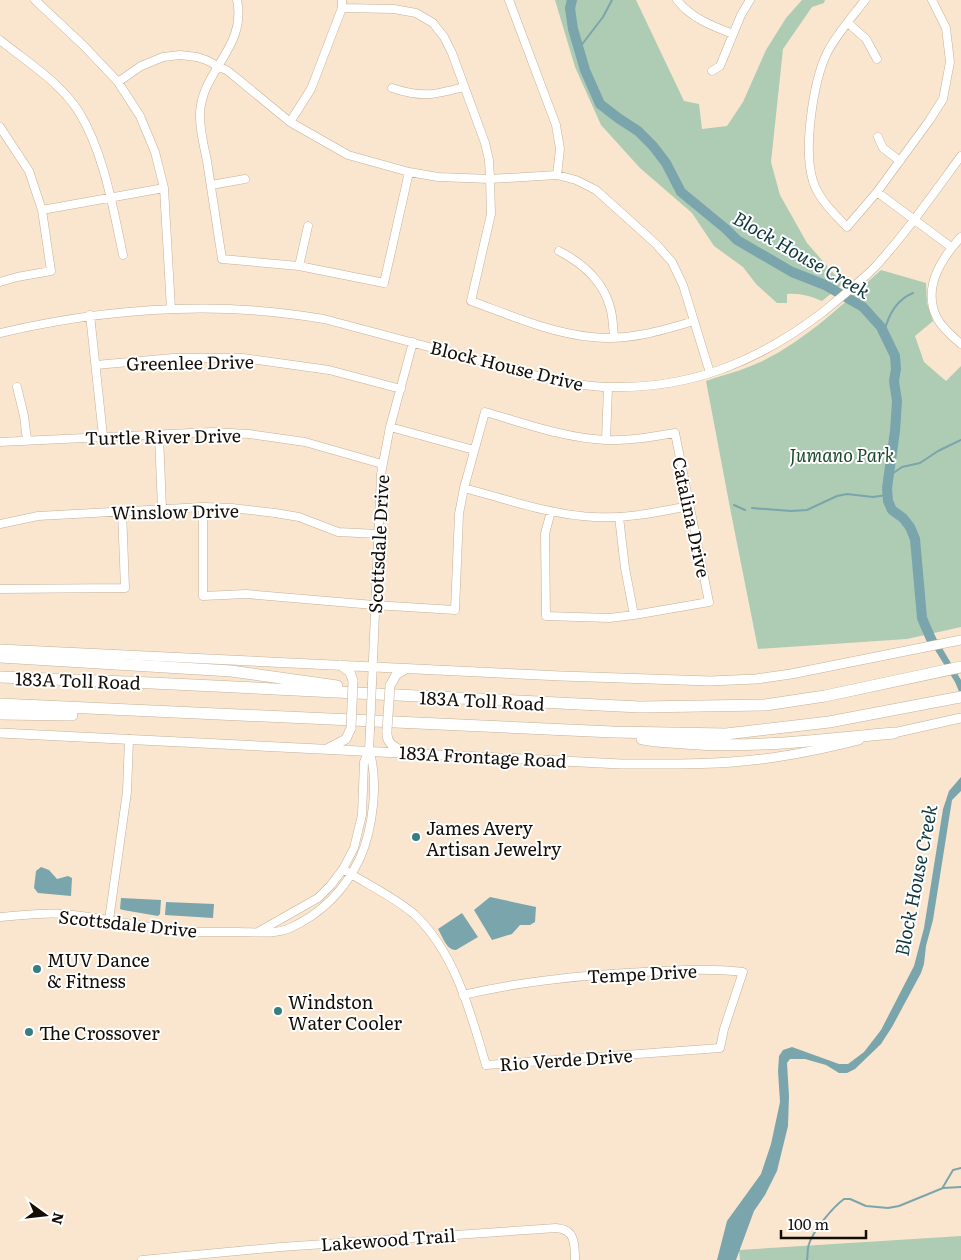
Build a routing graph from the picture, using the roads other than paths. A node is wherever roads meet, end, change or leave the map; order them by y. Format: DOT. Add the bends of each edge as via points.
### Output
graph roads {
  1 [pos="35,0"];
  2 [pos="237,0"];
  3 [pos="509,0"];
  4 [pos="677,0"];
  5 [pos="750,0"];
  6 [pos="865,0"];
  7 [pos="932,0"];
  8 [pos="342,4"];
  9 [pos="848,23"];
  10 [pos="732,34"];
  11 [pos="0,40"];
  12 [pos="877,58"];
  13 [pos="218,65"];
  14 [pos="712,72"];
  15 [pos="118,82"];
  16 [pos="464,87"];
  17 [pos="392,88"];
  18 [pos="290,122"];
  19 [pos="0,127"];
  20 [pos="878,138"];
  21 [pos="961,156"];
  22 [pos="900,161"];
  23 [pos="409,172"];
  24 [pos="556,175"];
  25 [pos="246,179"];
  26 [pos="490,179"];
  27 [pos="211,185"];
  28 [pos="164,188"];
  29 [pos="877,192"];
  30 [pos="110,197"];
  31 [pos="42,210"];
  32 [pos="914,220"];
  33 [pos="308,226"];
  34 [pos="961,237"];
  35 [pos="951,248"];
  36 [pos="559,251"];
  37 [pos="123,254"];
  38 [pos="299,266"];
  39 [pos="0,282"];
  40 [pos="171,309"];
  41 [pos="90,315"];
  42 [pos="694,321"];
  43 [pos="0,333"];
  44 [pos="614,338"];
  45 [pos="414,342"];
  46 [pos="961,344"];
  47 [pos="96,365"];
  48 [pos="710,373"];
  49 [pos="18,387"];
  50 [pos="608,387"];
  51 [pos="401,388"];
  52 [pos="390,427"];
  53 [pos="159,435"];
  54 [pos="103,436"];
  55 [pos="27,440"];
  56 [pos="606,440"];
  57 [pos="0,442"];
  58 [pos="474,450"];
  59 [pos="382,464"];
  60 [pos="464,488"];
  61 [pos="689,506"];
  62 [pos="203,507"];
  63 [pos="162,509"];
  64 [pos="122,511"];
  65 [pos="551,511"];
  66 [pos="619,517"];
  67 [pos="0,524"];
  68 [pos="378,534"];
  69 [pos="0,589"];
  70 [pos="374,605"];
  71 [pos="634,615"];
  72 [pos="961,640"];
  73 [pos="0,649"];
  74 [pos="0,658"];
  75 [pos="340,664"];
  76 [pos="372,667"];
  77 [pos="961,667"];
  78 [pos="406,669"];
  79 [pos="0,677"];
  80 [pos="405,696"];
  81 [pos="961,697"];
  82 [pos="0,704"];
  83 [pos="196,713"];
  84 [pos="0,714"];
  85 [pos="961,718"];
  86 [pos="613,732"];
  87 [pos="0,733"];
  88 [pos="894,733"];
  89 [pos="129,739"];
  90 [pos="329,748"];
  91 [pos="369,750"];
  92 [pos="407,752"];
  93 [pos="343,869"];
  94 [pos="352,875"];
  95 [pos="0,917"];
  96 [pos="109,920"];
  97 [pos="257,932"];
  98 [pos="463,995"];
  99 [pos="720,1048"];
  100 [pos="142,1260"];
  101 [pos="575,1260"];
  1 -- 15 [label="street"];
  2 -- 13 [label="street" via="238,28"];
  3 -- 24 [label="street" via="556,125 560,149"];
  4 -- 10 [label="street" via="696,17"];
  5 -- 10 [label="street"];
  6 -- 9 [label="street"];
  7 -- 22 [label="street" via="946,28 950,62 942,99"];
  8 -- 16 [label="street" via="368,10 394,9 416,13 433,23 452,53"];
  8 -- 18 [label="street" via="311,89"];
  9 -- 12 [label="street" via="866,39"];
  9 -- 29 [label="street" via="827,53 816,86 809,163 813,183 826,204 847,226"];
  10 -- 14 [label="street" via="720,66"];
  11 -- 30 [label="street" via="53,82 78,112 94,142"];
  13 -- 15 [label="street" via="197,57 171,55 152,60"];
  13 -- 18 [label="street"];
  13 -- 27 [label="street" via="203,96 200,114"];
  15 -- 28 [label="street" via="140,116"];
  16 -- 17 [label="street" via="428,95"];
  16 -- 26 [label="street" via="485,143"];
  18 -- 23 [label="street" via="348,155"];
  19 -- 31 [label="street" via="30,171"];
  20 -- 22 [label="street" via="883,148"];
  21 -- 32 [label="street, Block House Drive"];
  22 -- 29 [label="street"];
  23 -- 26 [label="street"];
  23 -- 38 [label="street" via="384,282"];
  24 -- 26 [label="street"];
  24 -- 42 [label="street" via="596,190 656,244 676,270"];
  25 -- 27 [label="street"];
  26 -- 44 [label="street" via="491,214 471,301 566,334"];
  27 -- 38 [label="street" via="222,259"];
  28 -- 30 [label="street"];
  28 -- 40 [label="street"];
  29 -- 32 [label="street"];
  30 -- 31 [label="street"];
  30 -- 37 [label="street"];
  31 -- 39 [label="street" via="51,271"];
  32 -- 35 [label="street"];
  32 -- 48 [label="street, Block House Drive" via="873,268 803,328 761,353"];
  33 -- 38 [label="street"];
  34 -- 35 [label="street"];
  35 -- 46 [label="street" via="937,270 931,289 937,319"];
  36 -- 44 [label="street" via="594,276 604,290 611,308"];
  40 -- 41 [label="street, Block House Drive"];
  40 -- 45 [label="street, Block House Drive" via="225,308 292,313"];
  41 -- 43 [label="street, Block House Drive"];
  41 -- 47 [label="street"];
  42 -- 44 [label="street" via="656,332"];
  42 -- 48 [label="street"];
  45 -- 50 [label="street, Block House Drive" via="572,384"];
  45 -- 51 [label="street, Scottsdale Drive"];
  47 -- 51 [label="street, Greenlee Drive" via="173,358 243,358 329,370"];
  47 -- 54 [label="street"];
  48 -- 50 [label="street, Block House Drive" via="664,384"];
  49 -- 55 [label="street"];
  50 -- 56 [label="street"];
  51 -- 52 [label="street, Scottsdale Drive"];
  52 -- 58 [label="street"];
  52 -- 59 [label="street, Scottsdale Drive"];
  53 -- 54 [label="street, Turtle River Drive"];
  53 -- 59 [label="street, Turtle River Drive" via="249,434 305,442"];
  53 -- 63 [label="street"];
  54 -- 55 [label="street, Turtle River Drive"];
  55 -- 57 [label="street, Turtle River Drive"];
  56 -- 58 [label="street" via="576,437 485,412"];
  56 -- 61 [label="street, Catalina Drive" via="674,433"];
  58 -- 60 [label="street"];
  59 -- 68 [label="street, Scottsdale Drive"];
  60 -- 65 [label="street"];
  60 -- 70 [label="street" via="459,514 455,610"];
  61 -- 66 [label="street"];
  61 -- 71 [label="street, Catalina Drive" via="709,602"];
  62 -- 63 [label="street, Winslow Drive"];
  62 -- 68 [label="street, Winslow Drive" via="275,513 299,517 338,532"];
  62 -- 70 [label="street" via="203,596 246,594"];
  63 -- 64 [label="street, Winslow Drive"];
  64 -- 67 [label="street, Winslow Drive" via="38,516"];
  64 -- 69 [label="street" via="126,588"];
  65 -- 66 [label="street"];
  65 -- 71 [label="street" via="545,534 546,616 592,618"];
  66 -- 71 [label="street"];
  68 -- 70 [label="street, Scottsdale Drive"];
  70 -- 76 [label="street, Scottsdale Drive"];
  72 -- 78 [label="main road" via="756,679 655,680"];
  73 -- 75 [label="main road"];
  74 -- 80 [label="highway" via="231,670"];
  75 -- 76 [label="main road"];
  75 -- 90 [label="main road, bridge" via="350,672 352,681 351,728 346,739"];
  76 -- 78 [label="main road"];
  76 -- 91 [label="street, Scottsdale Drive, bridge"];
  77 -- 80 [label="highway, 183A Toll Road" via="765,705 640,707"];
  78 -- 92 [label="main road, bridge" via="396,675 390,686 387,737 391,745"];
  79 -- 80 [label="highway, 183A Toll Road"];
  81 -- 86 [label="highway, 183A Toll Road" via="828,722 726,734"];
  82 -- 83 [label="highway, 183A Toll Road"];
  83 -- 84 [label="highway" via="154,716"];
  83 -- 86 [label="highway, 183A Toll Road"];
  85 -- 88 [label="main road, 183A Frontage Road"];
  86 -- 88 [label="highway" via="646,740 693,744 790,743"];
  87 -- 89 [label="main road, 183A Frontage Road"];
  88 -- 92 [label="main road, 183A Frontage Road" via="761,760 679,764 621,764"];
  89 -- 90 [label="main road, 183A Frontage Road"];
  89 -- 96 [label="street" via="126,792"];
  90 -- 91 [label="main road, 183A Frontage Road"];
  91 -- 92 [label="main road, 183A Frontage Road"];
  91 -- 93 [label="street, Scottsdale Drive" via="364,762 362,815 354,848"];
  91 -- 94 [label="street, Scottsdale Drive" via="373,763 370,825 364,850"];
  93 -- 94 [label="street, Rio Verde Drive"];
  93 -- 97 [label="street, Scottsdale Drive" via="318,898"];
  94 -- 97 [label="street, Scottsdale Drive" via="324,909 288,928"];
  94 -- 98 [label="street, Rio Verde Drive" via="414,915 433,936 450,963"];
  95 -- 96 [label="street, Scottsdale Drive" via="62,914"];
  96 -- 97 [label="street, Scottsdale Drive" via="191,932"];
  98 -- 99 [label="street, Rio Verde Drive" via="486,1065"];
  98 -- 99 [label="street, Tempe Drive" via="500,986 594,975 721,969 743,972"];
  100 -- 101 [label="street, Lakewood Trail" via="556,1228 572,1235"];
}
